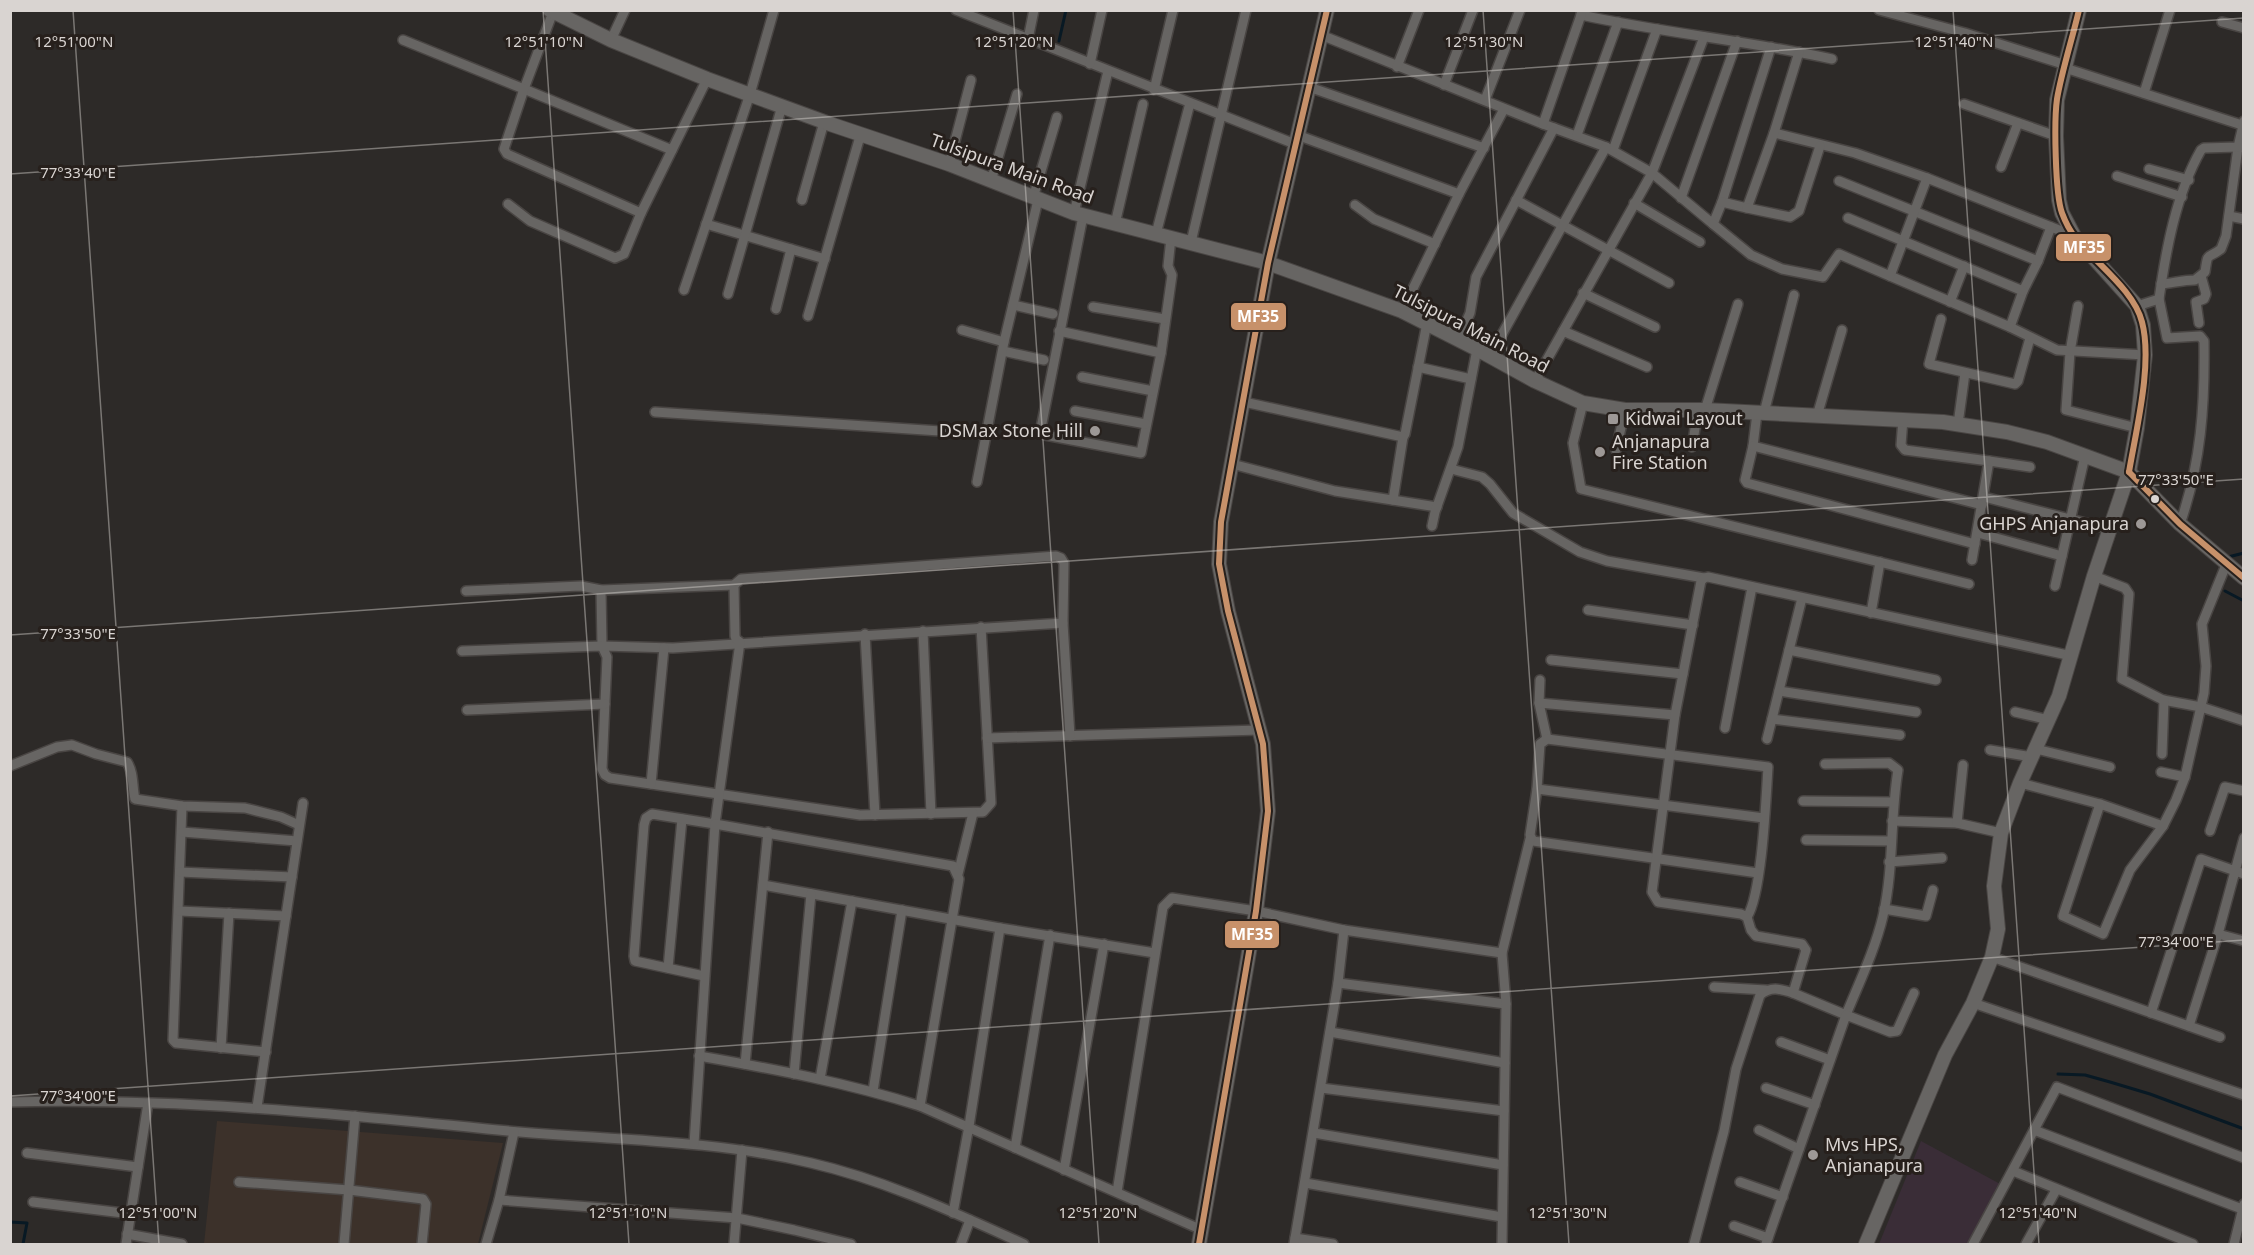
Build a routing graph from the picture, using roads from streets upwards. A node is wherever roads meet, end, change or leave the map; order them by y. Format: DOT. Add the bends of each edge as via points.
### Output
graph roads {
  1 [pos="625,10"];
  2 [pos="774,10"];
  3 [pos="956,10"];
  4 [pos="1034,10"];
  5 [pos="1102,10"];
  6 [pos="1173,10"];
  7 [pos="1246,10"];
  8 [pos="1327,10"];
  9 [pos="1419,10"];
  10 [pos="1473,10"];
  11 [pos="1520,10"];
  12 [pos="1879,10"];
  13 [pos="2079,10"];
  14 [pos="2170,10"];
  15 [pos="551,11"];
  16 [pos="1581,13"];
  17 [pos="980,15"];
  18 [pos="1618,22"];
  19 [pos="2222,22"];
  20 [pos="2244,28"];
  21 [pos="1657,29"];
  22 [pos="1321,35"];
  23 [pos="1704,37"];
  24 [pos="1028,39"];
  25 [pos="403,40"];
  26 [pos="611,40"];
  27 [pos="1737,41"];
  28 [pos="1772,47"];
  29 [pos="1799,52"];
  30 [pos="1832,59"];
  31 [pos="1090,64"];
  32 [pos="2065,66"];
  33 [pos="1397,67"];
  34 [pos="1108,71"];
  35 [pos="707,79"];
  36 [pos="971,80"];
  37 [pos="1444,85"];
  38 [pos="1309,87"];
  39 [pos="524,88"];
  40 [pos="1154,90"];
  41 [pos="2144,93"];
  42 [pos="750,94"];
  43 [pos="1017,94"];
  44 [pos="1485,100"];
  45 [pos="1190,103"];
  46 [pos="1143,104"];
  47 [pos="1964,104"];
  48 [pos="782,106"];
  49 [pos="1504,109"];
  50 [pos="1220,115"];
  51 [pos="1057,117"];
  52 [pos="824,122"];
  53 [pos="2018,123"];
  54 [pos="2243,123"];
  55 [pos="1543,124"];
  56 [pos="1554,128"];
  57 [pos="861,133"];
  58 [pos="1774,133"];
  59 [pos="1577,135"];
  60 [pos="2056,136"];
  61 [pos="1296,139"];
  62 [pos="1820,146"];
  63 [pos="1484,148"];
  64 [pos="1610,148"];
  65 [pos="2241,148"];
  66 [pos="672,150"];
  67 [pos="949,164"];
  68 [pos="2001,167"];
  69 [pos="2149,169"];
  70 [pos="1652,173"];
  71 [pos="2116,176"];
  72 [pos="1927,178"];
  73 [pos="2189,180"];
  74 [pos="991,181"];
  75 [pos="1839,181"];
  76 [pos="1459,194"];
  77 [pos="2182,197"];
  78 [pos="1681,198"];
  79 [pos="1035,199"];
  80 [pos="802,200"];
  81 [pos="1516,200"];
  82 [pos="1722,202"];
  83 [pos="1634,203"];
  84 [pos="508,204"];
  85 [pos="1355,205"];
  86 [pos="1747,208"];
  87 [pos="1914,210"];
  88 [pos="641,213"];
  89 [pos="1078,214"];
  90 [pos="2229,216"];
  91 [pos="1848,218"];
  92 [pos="2244,219"];
  93 [pos="706,224"];
  94 [pos="1115,224"];
  95 [pos="1562,224"];
  96 [pos="1713,224"];
  97 [pos="2051,227"];
  98 [pos="1156,234"];
  99 [pos="2074,236"];
  100 [pos="745,237"];
  101 [pos="1171,238"];
  102 [pos="1903,240"];
  103 [pos="1191,242"];
  104 [pos="1700,242"];
  105 [pos="1435,244"];
  106 [pos="791,249"];
  107 [pos="1607,249"];
  108 [pos="825,259"];
  109 [pos="2038,261"];
  110 [pos="1268,263"];
  111 [pos="1964,266"];
  112 [pos="1890,276"];
  113 [pos="2201,276"];
  114 [pos="1669,284"];
  115 [pos="2161,284"];
  116 [pos="684,290"];
  117 [pos="2023,291"];
  118 [pos="1583,293"];
  119 [pos="728,294"];
  120 [pos="1794,296"];
  121 [pos="2158,299"];
  122 [pos="1950,302"];
  123 [pos="1738,304"];
  124 [pos="1013,305"];
  125 [pos="2078,306"];
  126 [pos="2137,306"];
  127 [pos="1093,307"];
  128 [pos="776,309"];
  129 [pos="1402,311"];
  130 [pos="1053,314"];
  131 [pos="808,316"];
  132 [pos="1165,319"];
  133 [pos="1941,319"];
  134 [pos="1427,323"];
  135 [pos="2199,323"];
  136 [pos="1655,327"];
  137 [pos="2010,327"];
  138 [pos="962,330"];
  139 [pos="1842,330"];
  140 [pos="1059,331"];
  141 [pos="1563,331"];
  142 [pos="2030,338"];
  143 [pos="1458,340"];
  144 [pos="1003,347"];
  145 [pos="1477,348"];
  146 [pos="2070,352"];
  147 [pos="1161,353"];
  148 [pos="2145,355"];
  149 [pos="1490,356"];
  150 [pos="1044,360"];
  151 [pos="1418,367"];
  152 [pos="1647,367"];
  153 [pos="1965,373"];
  154 [pos="1082,377"];
  155 [pos="1471,379"];
  156 [pos="1535,381"];
  157 [pos="1153,391"];
  158 [pos="1244,402"];
  159 [pos="1583,403"];
  160 [pos="1625,410"];
  161 [pos="1702,410"];
  162 [pos="1075,411"];
  163 [pos="655,412"];
  164 [pos="1760,413"];
  165 [pos="1817,416"];
  166 [pos="1903,419"];
  167 [pos="1146,424"];
  168 [pos="1958,424"];
  169 [pos="2138,428"];
  170 [pos="985,434"];
  171 [pos="1403,437"];
  172 [pos="1753,446"];
  173 [pos="1692,447"];
  174 [pos="1616,450"];
  175 [pos="2085,456"];
  176 [pos="1989,461"];
  177 [pos="1232,464"];
  178 [pos="2030,467"];
  179 [pos="1451,469"];
  180 [pos="2129,472"];
  181 [pos="976,482"];
  182 [pos="1393,500"];
  183 [pos="1983,501"];
  184 [pos="1437,507"];
  185 [pos="2070,520"];
  186 [pos="2180,524"];
  187 [pos="1432,526"];
  188 [pos="2109,530"];
  189 [pos="1978,533"];
  190 [pos="1976,544"];
  191 [pos="2062,556"];
  192 [pos="1972,560"];
  193 [pos="1880,562"];
  194 [pos="2226,565"];
  195 [pos="2094,576"];
  196 [pos="1704,578"];
  197 [pos="2244,578"];
  198 [pos="1969,584"];
  199 [pos="734,585"];
  200 [pos="2055,586"];
  201 [pos="1752,588"];
  202 [pos="601,590"];
  203 [pos="466,591"];
  204 [pos="1802,598"];
  205 [pos="1588,610"];
  206 [pos="1871,612"];
  207 [pos="1063,622"];
  208 [pos="1693,625"];
  209 [pos="981,627"];
  210 [pos="923,631"];
  211 [pos="865,634"];
  212 [pos="740,642"];
  213 [pos="603,646"];
  214 [pos="664,648"];
  215 [pos="1790,650"];
  216 [pos="462,651"];
  217 [pos="2072,656"];
  218 [pos="1551,660"];
  219 [pos="1683,674"];
  220 [pos="1540,680"];
  221 [pos="1936,680"];
  222 [pos="1779,691"];
  223 [pos="2164,700"];
  224 [pos="1539,703"];
  225 [pos="605,704"];
  226 [pos="2201,707"];
  227 [pos="467,710"];
  228 [pos="1916,712"];
  229 [pos="2015,712"];
  230 [pos="1675,715"];
  231 [pos="1772,719"];
  232 [pos="2049,720"];
  233 [pos="2244,721"];
  234 [pos="1725,728"];
  235 [pos="1259,730"];
  236 [pos="1900,735"];
  237 [pos="1070,736"];
  238 [pos="987,738"];
  239 [pos="1547,739"];
  240 [pos="1767,739"];
  241 [pos="1990,750"];
  242 [pos="2034,753"];
  243 [pos="2162,754"];
  244 [pos="1670,755"];
  245 [pos="1825,764"];
  246 [pos="1963,765"];
  247 [pos="10,766"];
  248 [pos="2110,767"];
  249 [pos="2161,772"];
  250 [pos="2185,777"];
  251 [pos="2020,783"];
  252 [pos="651,784"];
  253 [pos="1537,789"];
  254 [pos="2244,791"];
  255 [pos="720,795"];
  256 [pos="1803,801"];
  257 [pos="303,802"];
  258 [pos="1893,802"];
  259 [pos="2100,804"];
  260 [pos="182,806"];
  261 [pos="1662,806"];
  262 [pos="973,813"];
  263 [pos="931,814"];
  264 [pos="875,815"];
  265 [pos="1764,818"];
  266 [pos="682,819"];
  267 [pos="1892,821"];
  268 [pos="1957,823"];
  269 [pos="715,824"];
  270 [pos="299,825"];
  271 [pos="2163,826"];
  272 [pos="2210,831"];
  273 [pos="182,832"];
  274 [pos="768,832"];
  275 [pos="2001,832"];
  276 [pos="2244,838"];
  277 [pos="1530,839"];
  278 [pos="1806,840"];
  279 [pos="297,841"];
  280 [pos="1890,842"];
  281 [pos="1942,858"];
  282 [pos="1656,859"];
  283 [pos="1889,862"];
  284 [pos="180,872"];
  285 [pos="1758,873"];
  286 [pos="2239,873"];
  287 [pos="958,874"];
  288 [pos="292,878"];
  289 [pos="763,885"];
  290 [pos="1933,890"];
  291 [pos="811,894"];
  292 [pos="852,902"];
  293 [pos="1884,909"];
  294 [pos="902,910"];
  295 [pos="179,911"];
  296 [pos="1256,911"];
  297 [pos="229,914"];
  298 [pos="286,916"];
  299 [pos="1747,917"];
  300 [pos="952,920"];
  301 [pos="1000,928"];
  302 [pos="1344,930"];
  303 [pos="2218,934"];
  304 [pos="1050,935"];
  305 [pos="2244,941"];
  306 [pos="1104,944"];
  307 [pos="1155,953"];
  308 [pos="1502,953"];
  309 [pos="1992,957"];
  310 [pos="668,968"];
  311 [pos="704,976"];
  312 [pos="1338,983"];
  313 [pos="1714,987"];
  314 [pos="1767,990"];
  315 [pos="1793,993"];
  316 [pos="1914,993"];
  317 [pos="1973,1003"];
  318 [pos="1506,1004"];
  319 [pos="2151,1013"];
  320 [pos="1846,1015"];
  321 [pos="2188,1026"];
  322 [pos="1330,1032"];
  323 [pos="2220,1037"];
  324 [pos="1781,1042"];
  325 [pos="220,1048"];
  326 [pos="266,1052"];
  327 [pos="699,1056"];
  328 [pos="1830,1060"];
  329 [pos="1504,1063"];
  330 [pos="745,1064"];
  331 [pos="794,1074"];
  332 [pos="820,1079"];
  333 [pos="1321,1088"];
  334 [pos="1766,1088"];
  335 [pos="873,1091"];
  336 [pos="2244,1095"];
  337 [pos="10,1102"];
  338 [pos="148,1103"];
  339 [pos="1815,1105"];
  340 [pos="920,1106"];
  341 [pos="257,1107"];
  342 [pos="1504,1111"];
  343 [pos="355,1116"];
  344 [pos="969,1126"];
  345 [pos="1759,1130"];
  346 [pos="2034,1131"];
  347 [pos="514,1132"];
  348 [pos="1314,1133"];
  349 [pos="694,1144"];
  350 [pos="1015,1148"];
  351 [pos="1799,1149"];
  352 [pos="742,1150"];
  353 [pos="27,1153"];
  354 [pos="2244,1158"];
  355 [pos="1503,1165"];
  356 [pos="138,1167"];
  357 [pos="1064,1170"];
  358 [pos="2013,1172"];
  359 [pos="239,1182"];
  360 [pos="1740,1182"];
  361 [pos="1305,1183"];
  362 [pos="349,1190"];
  363 [pos="2056,1190"];
  364 [pos="1117,1192"];
  365 [pos="1783,1197"];
  366 [pos="499,1200"];
  367 [pos="33,1202"];
  368 [pos="2243,1206"];
  369 [pos="953,1213"];
  370 [pos="131,1214"];
  371 [pos="1502,1217"];
  372 [pos="737,1218"];
  373 [pos="970,1220"];
  374 [pos="1734,1226"];
  375 [pos="1202,1230"];
  376 [pos="128,1234"];
  377 [pos="1295,1241"];
  378 [pos="1767,1241"];
  379 [pos="487,1244"];
  380 [pos="126,1245"];
  381 [pos="182,1245"];
  382 [pos="344,1245"];
  383 [pos="422,1245"];
  384 [pos="734,1245"];
  385 [pos="851,1245"];
  386 [pos="961,1245"];
  387 [pos="1024,1245"];
  388 [pos="1199,1245"];
  389 [pos="1333,1245"];
  390 [pos="1502,1245"];
  391 [pos="1694,1245"];
  392 [pos="1866,1245"];
  393 [pos="1973,1245"];
  394 [pos="2026,1245"];
  395 [pos="2193,1245"];
  396 [pos="2234,1245"];
  1 -- 26 [label="street"];
  2 -- 42 [label="street"];
  3 -- 17 [label="street"];
  4 -- 24 [label="street"];
  5 -- 31 [label="street"];
  6 -- 40 [label="street"];
  7 -- 50 [label="street"];
  8 -- 22 [label="street"];
  9 -- 33 [label="street"];
  10 -- 37 [label="street"];
  11 -- 44 [label="street"];
  12 -- 32 [label="street"];
  13 -- 32 [label="street"];
  14 -- 41 [label="street"];
  15 -- 26 [label="street, Tulsipura Main Road"];
  15 -- 39 [label="street"];
  16 -- 18 [label="street"];
  16 -- 55 [label="street"];
  17 -- 24 [label="street"];
  18 -- 21 [label="street"];
  18 -- 59 [label="street"];
  19 -- 20 [label="street"];
  21 -- 23 [label="street"];
  21 -- 64 [label="street"];
  22 -- 33 [label="street"];
  22 -- 38 [label="street"];
  23 -- 27 [label="street"];
  23 -- 70 [label="street"];
  24 -- 31 [label="street"];
  25 -- 39 [label="street"];
  26 -- 35 [label="street, Tulsipura Main Road"];
  27 -- 28 [label="street"];
  27 -- 78 [label="street"];
  28 -- 29 [label="street"];
  28 -- 82 [label="street"];
  29 -- 30 [label="street"];
  29 -- 58 [label="street"];
  31 -- 34 [label="street"];
  32 -- 41 [label="street"];
  32 -- 60 [label="street" via="2057,100"];
  33 -- 37 [label="street"];
  34 -- 40 [label="street"];
  34 -- 89 [label="street"];
  35 -- 42 [label="street, Tulsipura Main Road"];
  35 -- 66 [label="street"];
  36 -- 67 [label="street"];
  37 -- 44 [label="street"];
  38 -- 61 [label="street"];
  38 -- 63 [label="street"];
  39 -- 66 [label="street"];
  39 -- 88 [label="street" via="504,149 507,154"];
  40 -- 45 [label="street"];
  41 -- 54 [label="street"];
  42 -- 48 [label="street, Tulsipura Main Road"];
  42 -- 93 [label="street"];
  43 -- 74 [label="street"];
  44 -- 49 [label="street"];
  45 -- 50 [label="street"];
  45 -- 98 [label="street"];
  46 -- 94 [label="street"];
  47 -- 53 [label="street"];
  48 -- 52 [label="street, Tulsipura Main Road"];
  48 -- 100 [label="street"];
  49 -- 55 [label="street"];
  49 -- 63 [label="street"];
  50 -- 61 [label="street"];
  50 -- 103 [label="street"];
  51 -- 79 [label="street"];
  52 -- 57 [label="street, Tulsipura Main Road"];
  52 -- 80 [label="street"];
  53 -- 60 [label="street"];
  53 -- 68 [label="street"];
  54 -- 65 [label="street"];
  55 -- 56 [label="street"];
  56 -- 59 [label="street"];
  56 -- 81 [label="street"];
  57 -- 67 [label="street, Tulsipura Main Road"];
  57 -- 108 [label="street"];
  58 -- 62 [label="street"];
  58 -- 86 [label="street"];
  59 -- 64 [label="street"];
  60 -- 99 [label="street" via="2058,200"];
  61 -- 76 [label="street"];
  61 -- 110 [label="street"];
  62 -- 72 [label="street" via="1855,153"];
  62 -- 86 [label="street" via="1796,215"];
  63 -- 76 [label="street"];
  64 -- 70 [label="street"];
  64 -- 95 [label="street"];
  65 -- 73 [label="street" via="2204,148"];
  65 -- 90 [label="street"];
  66 -- 88 [label="street"];
  67 -- 74 [label="street, Tulsipura Main Road"];
  69 -- 73 [label="street"];
  70 -- 78 [label="street"];
  70 -- 83 [label="street"];
  71 -- 77 [label="street"];
  72 -- 87 [label="street"];
  72 -- 97 [label="street"];
  73 -- 77 [label="street"];
  74 -- 79 [label="street, Tulsipura Main Road"];
  75 -- 87 [label="street"];
  76 -- 105 [label="street"];
  77 -- 115 [label="street"];
  78 -- 96 [label="street"];
  79 -- 89 [label="street, Tulsipura Main Road"];
  79 -- 124 [label="street"];
  81 -- 95 [label="street"];
  81 -- 143 [label="street" via="1476,277 1470,313"];
  82 -- 86 [label="street"];
  82 -- 96 [label="street"];
  83 -- 104 [label="street"];
  83 -- 107 [label="street"];
  84 -- 88 [label="street" via="530,221 615,258 624,254"];
  85 -- 105 [label="street" via="1374,219"];
  87 -- 102 [label="street"];
  87 -- 109 [label="street"];
  89 -- 94 [label="street, Tulsipura Main Road"];
  89 -- 140 [label="street"];
  90 -- 92 [label="street"];
  90 -- 113 [label="street" via="2221,249 2207,257"];
  91 -- 102 [label="street"];
  93 -- 100 [label="street"];
  93 -- 116 [label="street"];
  94 -- 98 [label="street, Tulsipura Main Road"];
  95 -- 107 [label="street"];
  95 -- 149 [label="street"];
  96 -- 112 [label="street" via="1751,255 1782,269 1823,277 1839,254"];
  97 -- 99 [label="street"];
  97 -- 109 [label="street"];
  98 -- 101 [label="street, Tulsipura Main Road"];
  99 -- 126 [label="street"];
  100 -- 106 [label="street"];
  100 -- 119 [label="street"];
  101 -- 103 [label="street, Tulsipura Main Road"];
  101 -- 132 [label="street" via="1168,266 1172,275"];
  102 -- 111 [label="street"];
  102 -- 112 [label="street"];
  103 -- 110 [label="street, Tulsipura Main Road"];
  105 -- 129 [label="street"];
  106 -- 108 [label="street"];
  106 -- 128 [label="street"];
  107 -- 114 [label="street"];
  107 -- 118 [label="street"];
  108 -- 131 [label="street"];
  109 -- 117 [label="street"];
  110 -- 129 [label="street, Tulsipura Main Road"];
  110 -- 158 [label="street"];
  111 -- 117 [label="street"];
  111 -- 122 [label="street"];
  112 -- 122 [label="street"];
  113 -- 115 [label="street"];
  113 -- 135 [label="street" via="2206,294 2196,302"];
  115 -- 121 [label="street"];
  117 -- 137 [label="street"];
  118 -- 136 [label="street"];
  118 -- 141 [label="street"];
  120 -- 164 [label="street"];
  121 -- 126 [label="street"];
  121 -- 186 [label="street" via="2167,338 2200,336 2204,341 2205,391 2195,476"];
  122 -- 137 [label="street"];
  123 -- 161 [label="street"];
  124 -- 130 [label="street"];
  124 -- 144 [label="street"];
  125 -- 146 [label="street"];
  126 -- 148 [label="street"];
  127 -- 132 [label="street"];
  129 -- 134 [label="street, Tulsipura Main Road"];
  132 -- 147 [label="street"];
  133 -- 153 [label="street" via="1929,364"];
  134 -- 143 [label="street, Tulsipura Main Road"];
  134 -- 151 [label="street"];
  137 -- 142 [label="street"];
  138 -- 144 [label="street"];
  139 -- 165 [label="street"];
  140 -- 147 [label="street"];
  140 -- 167 [label="street" via="1043,433 1139,453"];
  141 -- 152 [label="street"];
  141 -- 156 [label="street"];
  142 -- 146 [label="street"];
  142 -- 153 [label="street" via="2017,384"];
  143 -- 145 [label="street, Tulsipura Main Road"];
  144 -- 150 [label="street"];
  144 -- 170 [label="street"];
  145 -- 149 [label="street, Tulsipura Main Road"];
  145 -- 155 [label="street"];
  146 -- 148 [label="street"];
  146 -- 169 [label="street" via="2067,411"];
  147 -- 157 [label="street"];
  148 -- 169 [label="street"];
  149 -- 156 [label="street, Tulsipura Main Road"];
  151 -- 155 [label="street"];
  151 -- 171 [label="street"];
  153 -- 168 [label="street"];
  154 -- 157 [label="street"];
  155 -- 179 [label="street"];
  156 -- 159 [label="street, Tulsipura Main Road"];
  157 -- 167 [label="street"];
  158 -- 171 [label="street"];
  158 -- 177 [label="street"];
  159 -- 160 [label="street, Tulsipura Main Road"];
  159 -- 193 [label="street" via="1573,443 1581,489"];
  160 -- 161 [label="street, Tulsipura Main Road"];
  160 -- 174 [label="street"];
  161 -- 164 [label="street, Tulsipura Main Road"];
  161 -- 173 [label="street"];
  162 -- 167 [label="street"];
  163 -- 170 [label="street"];
  164 -- 165 [label="street, Tulsipura Main Road"];
  164 -- 172 [label="street"];
  165 -- 166 [label="street, Tulsipura Main Road"];
  166 -- 168 [label="street, Tulsipura Main Road"];
  166 -- 176 [label="street" via="1901,445 1905,450"];
  168 -- 175 [label="street, Tulsipura Main Road" via="2047,442"];
  169 -- 180 [label="street"];
  170 -- 181 [label="street"];
  171 -- 182 [label="street"];
  172 -- 183 [label="street"];
  172 -- 190 [label="street" via="1745,480 1748,483"];
  175 -- 180 [label="street, Tulsipura Main Road"];
  175 -- 185 [label="street"];
  176 -- 178 [label="street"];
  176 -- 183 [label="street"];
  177 -- 182 [label="street" via="1335,491"];
  177 -- 235 [label="street" via="1221,522 1219,564"];
  179 -- 184 [label="street"];
  179 -- 196 [label="street" via="1482,477 1513,513 1580,552 1607,561"];
  180 -- 186 [label="street"];
  180 -- 188 [label="street"];
  182 -- 184 [label="street"];
  183 -- 185 [label="street"];
  183 -- 189 [label="street"];
  184 -- 187 [label="street"];
  185 -- 188 [label="street"];
  185 -- 191 [label="street"];
  186 -- 194 [label="street"];
  188 -- 195 [label="street"];
  189 -- 190 [label="street"];
  189 -- 191 [label="street"];
  190 -- 192 [label="street"];
  191 -- 200 [label="street"];
  193 -- 198 [label="street"];
  193 -- 206 [label="street"];
  194 -- 197 [label="street"];
  194 -- 226 [label="street" via="2202,624 2206,666"];
  195 -- 217 [label="street"];
  195 -- 223 [label="street" via="2126,588 2129,594 2122,679"];
  196 -- 201 [label="street"];
  196 -- 208 [label="street"];
  199 -- 202 [label="street"];
  199 -- 207 [label="street" via="741,579 1056,556 1064,563"];
  199 -- 212 [label="street" via="735,636"];
  201 -- 204 [label="street"];
  201 -- 234 [label="street"];
  202 -- 203 [label="street" via="581,586"];
  202 -- 213 [label="street"];
  204 -- 206 [label="street"];
  204 -- 215 [label="street"];
  205 -- 208 [label="street"];
  206 -- 217 [label="street"];
  207 -- 209 [label="street"];
  207 -- 237 [label="street"];
  208 -- 219 [label="street"];
  209 -- 210 [label="street"];
  209 -- 238 [label="street"];
  210 -- 211 [label="street"];
  210 -- 263 [label="street"];
  211 -- 212 [label="street"];
  211 -- 264 [label="street"];
  212 -- 214 [label="street"];
  212 -- 255 [label="street"];
  213 -- 214 [label="street"];
  213 -- 216 [label="street"];
  213 -- 225 [label="street" via="607,657"];
  214 -- 252 [label="street"];
  215 -- 221 [label="street"];
  215 -- 222 [label="street"];
  217 -- 232 [label="street"];
  218 -- 219 [label="street"];
  219 -- 230 [label="street"];
  220 -- 224 [label="street"];
  222 -- 228 [label="street"];
  222 -- 231 [label="street"];
  223 -- 226 [label="street"];
  223 -- 243 [label="street"];
  224 -- 230 [label="street"];
  224 -- 239 [label="street"];
  225 -- 227 [label="street"];
  225 -- 252 [label="street" via="605,775"];
  226 -- 233 [label="street"];
  226 -- 250 [label="street"];
  229 -- 232 [label="street"];
  230 -- 244 [label="street"];
  231 -- 236 [label="street"];
  231 -- 240 [label="street"];
  232 -- 242 [label="street"];
  235 -- 237 [label="street"];
  235 -- 296 [label="street" via="1268,811"];
  237 -- 238 [label="street"];
  238 -- 262 [label="street" via="991,803 983,812"];
  239 -- 244 [label="street"];
  239 -- 253 [label="street" via="1540,744"];
  241 -- 242 [label="street"];
  242 -- 248 [label="street"];
  242 -- 251 [label="street"];
  244 -- 261 [label="street"];
  244 -- 265 [label="street" via="1768,767"];
  245 -- 258 [label="street" via="1889,763 1898,770"];
  246 -- 268 [label="street"];
  247 -- 260 [label="street" via="72,745 127,762 133,770 135,799"];
  249 -- 250 [label="street"];
  250 -- 271 [label="street"];
  251 -- 259 [label="street"];
  251 -- 275 [label="street"];
  252 -- 255 [label="street"];
  253 -- 261 [label="street"];
  253 -- 277 [label="street"];
  254 -- 272 [label="street" via="2225,787"];
  255 -- 264 [label="street"];
  255 -- 269 [label="street"];
  256 -- 258 [label="street"];
  257 -- 270 [label="street"];
  258 -- 267 [label="street"];
  259 -- 271 [label="street"];
  259 -- 271 [label="street" via="2063,916 2101,933 2105,932 2130,870"];
  260 -- 270 [label="street" via="245,808 281,816"];
  260 -- 273 [label="street"];
  261 -- 265 [label="street"];
  261 -- 282 [label="street"];
  262 -- 263 [label="street"];
  262 -- 287 [label="street"];
  263 -- 264 [label="street"];
  265 -- 285 [label="street"];
  266 -- 269 [label="street"];
  266 -- 310 [label="street"];
  266 -- 310 [label="street" via="652,814 644,825 634,956 635,961"];
  267 -- 268 [label="street"];
  267 -- 280 [label="street"];
  268 -- 275 [label="street"];
  269 -- 274 [label="street"];
  269 -- 311 [label="street"];
  270 -- 279 [label="street"];
  273 -- 279 [label="street"];
  273 -- 284 [label="street"];
  274 -- 287 [label="street" via="953,866"];
  274 -- 289 [label="street"];
  275 -- 309 [label="street" via="1994,886 1998,929"];
  276 -- 286 [label="street"];
  277 -- 282 [label="street"];
  277 -- 308 [label="street"];
  278 -- 280 [label="street"];
  279 -- 288 [label="street"];
  280 -- 283 [label="street"];
  281 -- 283 [label="street"];
  282 -- 285 [label="street"];
  282 -- 299 [label="street" via="1652,892 1658,902"];
  283 -- 293 [label="street"];
  284 -- 288 [label="street"];
  284 -- 295 [label="street"];
  285 -- 299 [label="street"];
  286 -- 303 [label="street"];
  286 -- 319 [label="street" via="2200,859"];
  287 -- 300 [label="street"];
  288 -- 298 [label="street"];
  289 -- 291 [label="street"];
  289 -- 330 [label="street"];
  290 -- 293 [label="street" via="1926,916"];
  291 -- 292 [label="street"];
  291 -- 331 [label="street"];
  292 -- 294 [label="street"];
  292 -- 332 [label="street"];
  293 -- 320 [label="street"];
  294 -- 300 [label="street"];
  294 -- 335 [label="street"];
  295 -- 297 [label="street"];
  295 -- 325 [label="street" via="173,1040"];
  296 -- 302 [label="street"];
  296 -- 307 [label="street" via="1172,898 1163,907"];
  296 -- 375 [label="street"];
  297 -- 298 [label="street"];
  297 -- 325 [label="street"];
  298 -- 326 [label="street"];
  299 -- 315 [label="street" via="1756,936 1804,946"];
  300 -- 301 [label="street"];
  300 -- 340 [label="street"];
  301 -- 304 [label="street"];
  301 -- 344 [label="street"];
  302 -- 308 [label="street"];
  302 -- 312 [label="street"];
  303 -- 305 [label="street"];
  303 -- 321 [label="street"];
  304 -- 306 [label="street"];
  304 -- 350 [label="street"];
  306 -- 307 [label="street"];
  306 -- 357 [label="street"];
  307 -- 364 [label="street"];
  308 -- 318 [label="street"];
  309 -- 317 [label="street"];
  309 -- 319 [label="street"];
  310 -- 311 [label="street"];
  311 -- 327 [label="street"];
  312 -- 318 [label="street"];
  312 -- 322 [label="street"];
  313 -- 314 [label="street"];
  314 -- 315 [label="street" via="1777,988"];
  314 -- 391 [label="street" via="1760,995 1736,1069"];
  315 -- 320 [label="street"];
  316 -- 320 [label="street" via="1898,1031 1890,1032"];
  317 -- 336 [label="street"];
  317 -- 392 [label="street" via="1945,1055"];
  318 -- 329 [label="street"];
  319 -- 321 [label="street"];
  320 -- 328 [label="street"];
  321 -- 323 [label="street"];
  322 -- 329 [label="street"];
  322 -- 333 [label="street"];
  324 -- 328 [label="street"];
  325 -- 326 [label="street"];
  326 -- 341 [label="street"];
  327 -- 330 [label="street"];
  327 -- 349 [label="street"];
  328 -- 339 [label="street"];
  329 -- 342 [label="street"];
  330 -- 331 [label="street"];
  331 -- 332 [label="street"];
  332 -- 335 [label="street"];
  333 -- 342 [label="street"];
  333 -- 348 [label="street"];
  334 -- 339 [label="street"];
  335 -- 340 [label="street"];
  337 -- 338 [label="street"];
  338 -- 341 [label="street"];
  338 -- 356 [label="street"];
  339 -- 351 [label="street"];
  340 -- 344 [label="street"];
  341 -- 343 [label="street"];
  342 -- 355 [label="street"];
  343 -- 347 [label="street"];
  343 -- 362 [label="street"];
  344 -- 350 [label="street"];
  344 -- 369 [label="street"];
  345 -- 351 [label="street"];
  346 -- 354 [label="street" via="2057,1087"];
  346 -- 358 [label="street"];
  346 -- 368 [label="street"];
  347 -- 349 [label="street"];
  347 -- 366 [label="street"];
  348 -- 355 [label="street"];
  348 -- 361 [label="street"];
  349 -- 352 [label="street"];
  350 -- 357 [label="street"];
  351 -- 365 [label="street"];
  352 -- 369 [label="street" via="812,1163 877,1182"];
  352 -- 372 [label="street"];
  353 -- 356 [label="street"];
  355 -- 371 [label="street"];
  356 -- 370 [label="street"];
  357 -- 364 [label="street"];
  358 -- 363 [label="street"];
  358 -- 393 [label="street"];
  359 -- 362 [label="street"];
  360 -- 365 [label="street"];
  361 -- 371 [label="street"];
  361 -- 377 [label="street"];
  362 -- 382 [label="street"];
  362 -- 383 [label="street" via="423,1199 426,1204"];
  363 -- 394 [label="street"];
  363 -- 395 [label="street"];
  364 -- 375 [label="street"];
  365 -- 378 [label="street"];
  366 -- 372 [label="street"];
  366 -- 379 [label="street"];
  367 -- 370 [label="street"];
  368 -- 396 [label="street"];
  369 -- 373 [label="street"];
  370 -- 376 [label="street"];
  371 -- 390 [label="street"];
  372 -- 384 [label="street"];
  372 -- 385 [label="street"];
  373 -- 386 [label="street"];
  373 -- 387 [label="street"];
  374 -- 378 [label="street"];
  375 -- 388 [label="street"];
  376 -- 380 [label="street"];
  376 -- 381 [label="street"];
  377 -- 389 [label="street"];
}
